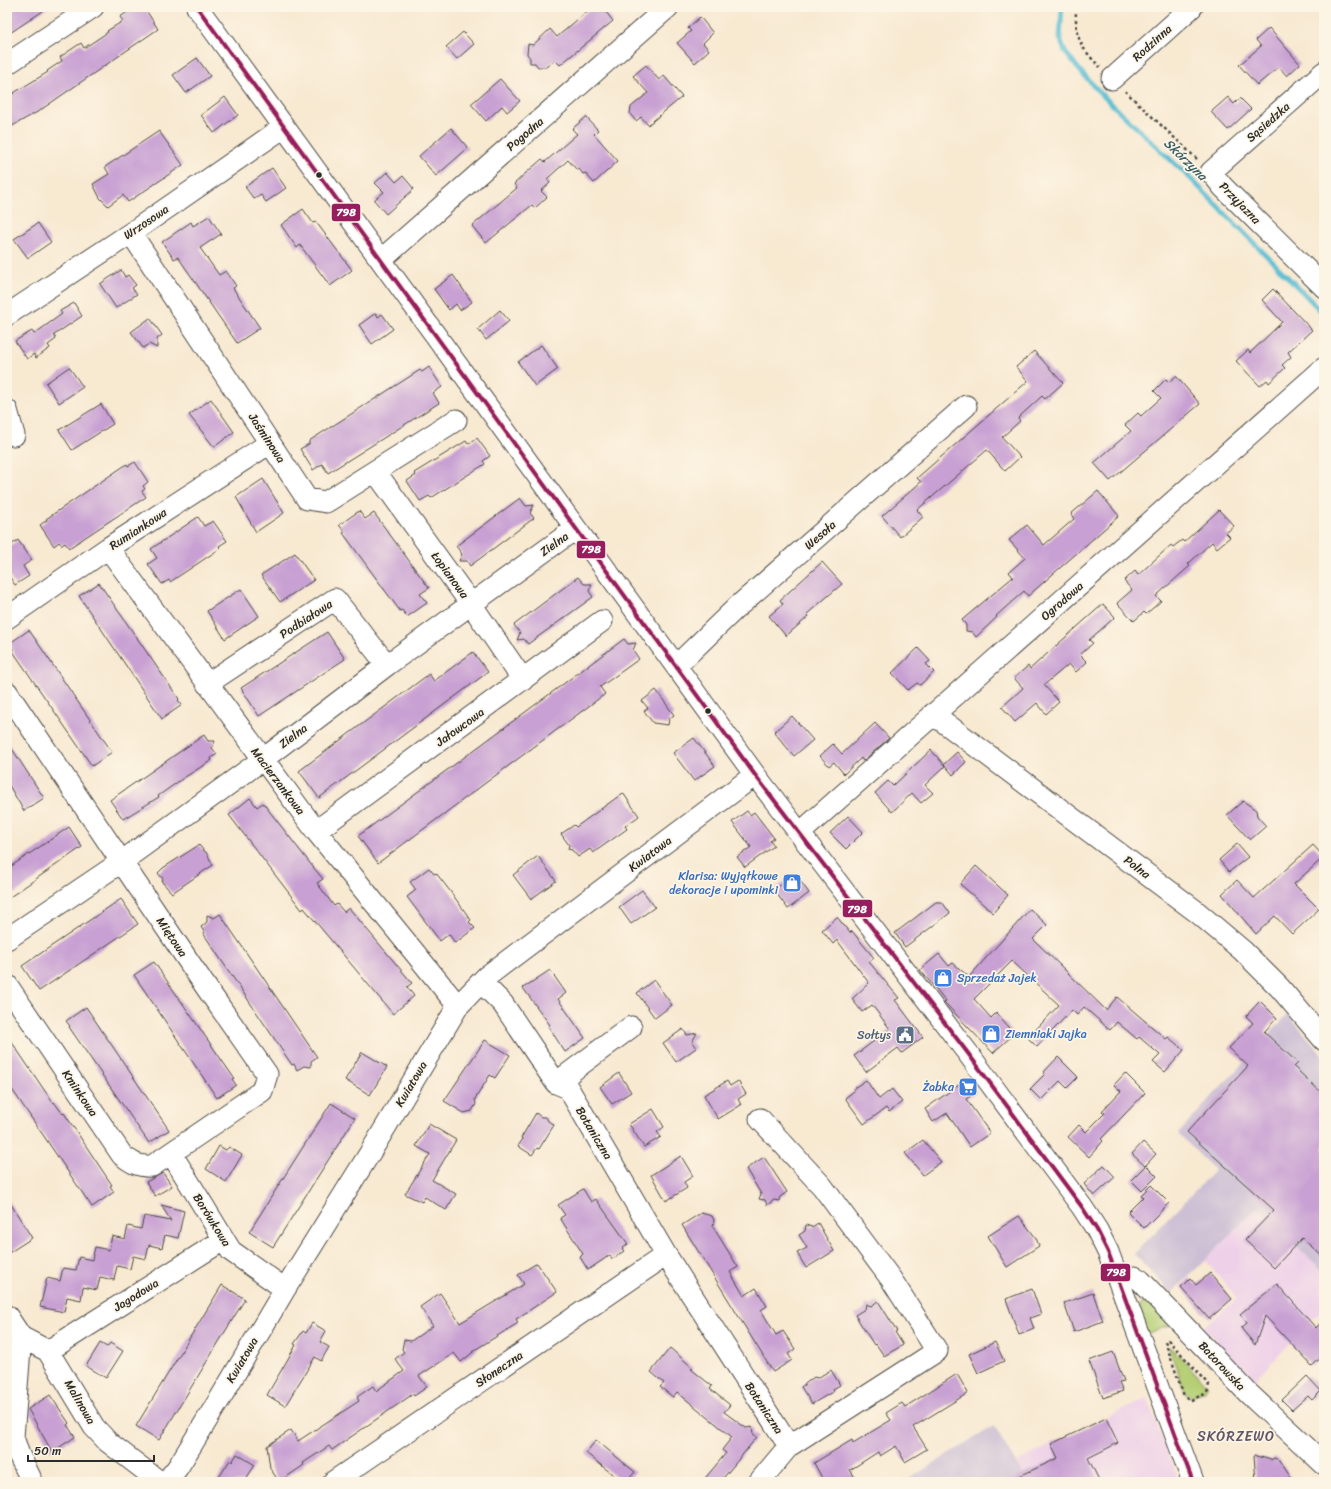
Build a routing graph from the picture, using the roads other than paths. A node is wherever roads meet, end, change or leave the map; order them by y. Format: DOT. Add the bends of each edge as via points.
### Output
graph roads {
  1 [pos="93,7"];
  2 [pos="197,7"];
  3 [pos="668,7"];
  4 [pos="1192,7"];
  5 [pos="7,64"];
  6 [pos="1324,72"];
  7 [pos="1112,79"];
  8 [pos="284,127"];
  9 [pos="1211,172"];
  10 [pos="131,233"];
  11 [pos="381,260"];
  12 [pos="1324,287"];
  13 [pos="7,315"];
  14 [pos="1324,368"];
  15 [pos="966,406"];
  16 [pos="7,410"];
  17 [pos="456,420"];
  18 [pos="14,435"];
  19 [pos="270,443"];
  20 [pos="375,471"];
  21 [pos="575,529"];
  22 [pos="108,548"];
  23 [pos="472,604"];
  24 [pos="7,618"];
  25 [pos="602,621"];
  26 [pos="387,665"];
  27 [pos="676,666"];
  28 [pos="524,680"];
  29 [pos="207,684"];
  30 [pos="7,692"];
  31 [pos="933,714"];
  32 [pos="262,760"];
  33 [pos="755,775"];
  34 [pos="316,831"];
  35 [pos="800,833"];
  36 [pos="121,862"];
  37 [pos="7,939"];
  38 [pos="481,982"];
  39 [pos="7,986"];
  40 [pos="458,1006"];
  41 [pos="631,1027"];
  42 [pos="1324,1040"];
  43 [pos="556,1083"];
  44 [pos="760,1119"];
  45 [pos="171,1154"];
  46 [pos="223,1240"];
  47 [pos="666,1255"];
  48 [pos="1118,1278"];
  49 [pos="285,1289"];
  50 [pos="7,1316"];
  51 [pos="20,1337"];
  52 [pos="48,1350"];
  53 [pos="789,1446"];
  54 [pos="1324,1464"];
  55 [pos="30,1477"];
  56 [pos="160,1482"];
  57 [pos="166,1482"];
  58 [pos="332,1482"];
  59 [pos="759,1482"];
  60 [pos="1193,1482"];
  1 -- 5 [label="street"];
  2 -- 8 [label="street"];
  3 -- 11 [label="street, Pogodna"];
  4 -- 7 [label="street, Rodzinna"];
  6 -- 9 [label="street, Sąsiedzka"];
  8 -- 10 [label="street, Wrzosowa"];
  8 -- 11 [label="street"];
  9 -- 12 [label="street, Przyjazna"];
  10 -- 13 [label="street, Wrzosowa"];
  10 -- 19 [label="street, Jaśminowa"];
  11 -- 21 [label="street"];
  14 -- 31 [label="street, Ogrodowa"];
  15 -- 27 [label="street, Wesoła" via="735,609"];
  16 -- 18 [label="street"];
  17 -- 20 [label="street, Jaśminowa"];
  19 -- 20 [label="street, Jaśminowa" via="307,499 326,502"];
  19 -- 22 [label="street, Rumiankowa"];
  20 -- 23 [label="street, Łopianowa"];
  21 -- 23 [label="street, Zielna"];
  21 -- 27 [label="street"];
  22 -- 24 [label="street, Rumiankowa"];
  22 -- 29 [label="street, Macierzankowa"];
  23 -- 26 [label="street, Zielna"];
  23 -- 28 [label="street, Łopianowa"];
  25 -- 28 [label="street, Jałowcowa"];
  26 -- 29 [label="street, Podbiałowa" via="335,599"];
  26 -- 32 [label="street, Zielna"];
  27 -- 33 [label="street"];
  28 -- 34 [label="street, Jałowcowa"];
  29 -- 32 [label="street, Macierzankowa"];
  30 -- 36 [label="street, Miętowa"];
  31 -- 35 [label="street, Ogrodowa"];
  31 -- 42 [label="street, Polna" via="1197,912 1243,951 1280,988"];
  32 -- 34 [label="street, Macierzankowa"];
  32 -- 36 [label="street, Zielna"];
  33 -- 35 [label="street"];
  33 -- 38 [label="street, Kwiatowa"];
  34 -- 40 [label="street, Macierzankowa"];
  35 -- 48 [label="street" via="1082,1207 1103,1241"];
  36 -- 37 [label="street, Zielna"];
  36 -- 45 [label="street, Miętowa" via="267,1074 262,1091"];
  38 -- 40 [label="street, Kwiatowa"];
  38 -- 43 [label="street, Botaniczna" via="503,1004"];
  39 -- 45 [label="street, Kminkowa" via="122,1155 134,1164 152,1166"];
  40 -- 49 [label="street, Kwiatowa"];
  41 -- 43 [label="street"];
  43 -- 47 [label="street, Botaniczna" via="568,1088"];
  44 -- 53 [label="street, Botaniczna" via="822,1186 891,1279 937,1350"];
  45 -- 46 [label="street, Borówkowa"];
  46 -- 49 [label="street, Borówkowa" via="235,1255"];
  46 -- 52 [label="street, Jagodowa"];
  47 -- 53 [label="street, Botaniczna"];
  47 -- 58 [label="street, Słoneczna"];
  48 -- 54 [label="street, Batorowska" via="1135,1277 1140,1280 1248,1393"];
  48 -- 60 [label="street"];
  49 -- 57 [label="street, Kwiatowa" via="178,1467"];
  50 -- 51 [label="street"];
  51 -- 52 [label="street"];
  51 -- 55 [label="street" via="13,1437"];
  52 -- 56 [label="street, Malinowa" via="94,1427 108,1442"];
  53 -- 59 [label="street"];
}
